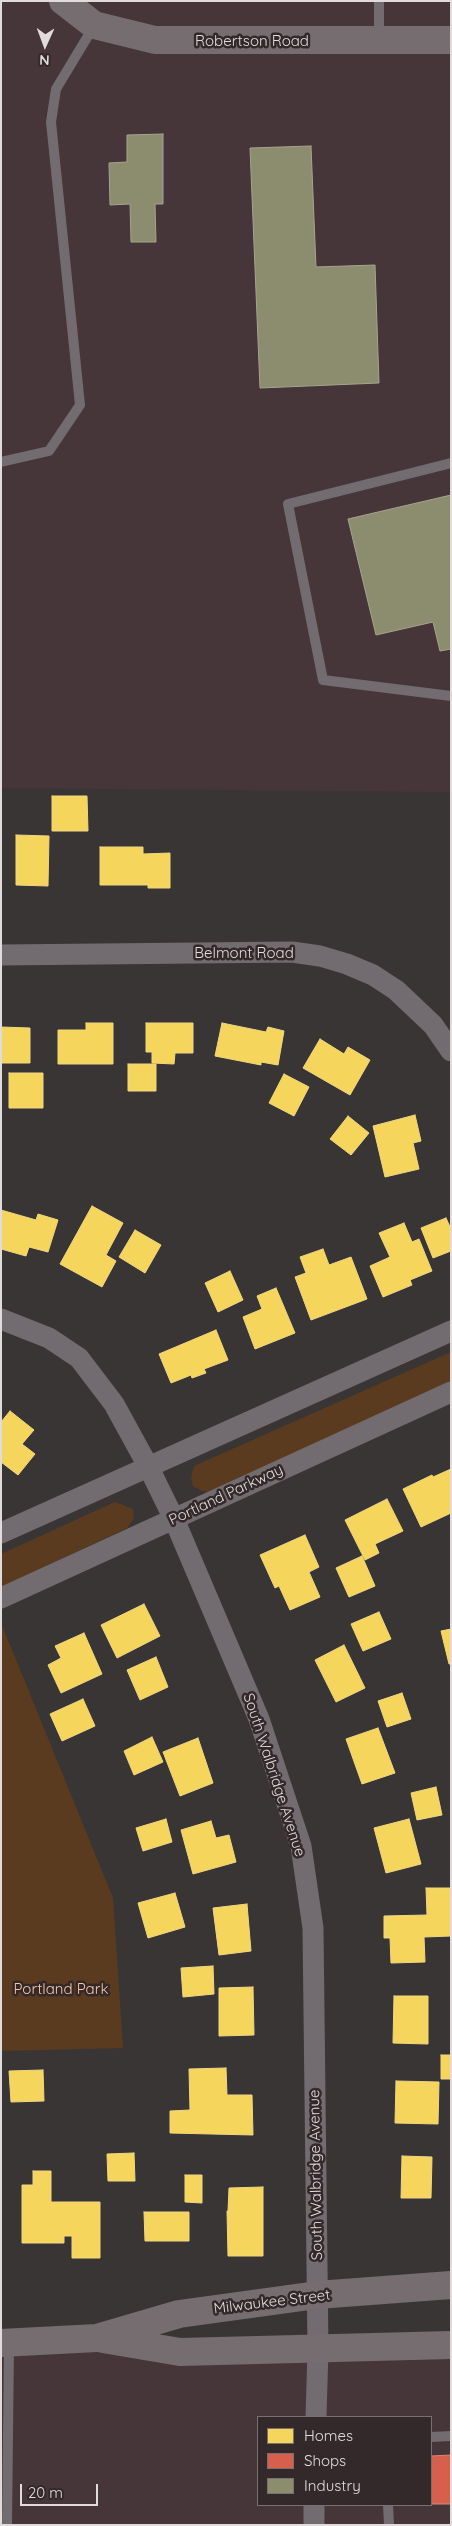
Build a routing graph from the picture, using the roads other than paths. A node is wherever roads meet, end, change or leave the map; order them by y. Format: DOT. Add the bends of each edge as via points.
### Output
graph roads {
  1 [pos="63,1"];
  2 [pos="379,1"];
  3 [pos="94,25"];
  4 [pos="451,40"];
  5 [pos="379,41"];
  6 [pos="1,462"];
  7 [pos="451,463"];
  8 [pos="451,696"];
  9 [pos="1,954"];
  10 [pos="451,1051"];
  11 [pos="1,1318"];
  12 [pos="451,1331"];
  13 [pos="451,1392"];
  14 [pos="148,1466"];
  15 [pos="174,1519"];
  16 [pos="1,1533"];
  17 [pos="1,1598"];
  18 [pos="451,2286"];
  19 [pos="317,2294"];
  20 [pos="97,2338"];
  21 [pos="5,2343"];
  22 [pos="451,2346"];
  23 [pos="318,2350"];
  24 [pos="5,2413"];
  25 [pos="316,2416"];
  26 [pos="432,2436"];
  27 [pos="451,2436"];
  28 [pos="314,2506"];
  29 [pos="388,2506"];
  30 [pos="7,2525"];
  31 [pos="314,2525"];
  32 [pos="389,2525"];
  1 -- 3 [label="street, Robertson Road"];
  2 -- 5 [label="lane"];
  3 -- 5 [label="street, Robertson Road" via="155,40"];
  3 -- 6 [label="lane" via="56,89 50,122 80,405 50,451"];
  4 -- 5 [label="street, Robertson Road"];
  7 -- 8 [label="lane" via="288,504 323,680"];
  9 -- 10 [label="street, Belmont Road" via="292,952 320,956 373,975 396,990 433,1025"];
  11 -- 14 [label="street, South Walbridge Avenue" via="49,1338 79,1358 114,1404"];
  12 -- 14 [label="street"];
  13 -- 15 [label="street, Portland Parkway"];
  14 -- 15 [label="street, South Walbridge Avenue"];
  14 -- 16 [label="street"];
  15 -- 17 [label="street, Portland Parkway"];
  15 -- 19 [label="street, South Walbridge Avenue" via="258,1719 301,1846 314,1928"];
  18 -- 19 [label="street, Milwaukee Street"];
  19 -- 20 [label="street, Milwaukee Street" via="179,2314"];
  19 -- 23 [label="street, South Walbridge Avenue"];
  20 -- 21 [label="street, Milwaukee Street"];
  20 -- 23 [label="street, Milwaukee Street" via="180,2352"];
  21 -- 24 [label="lane"];
  22 -- 23 [label="street, Milwaukee Street"];
  23 -- 25 [label="street, South Walbridge Avenue"];
  24 -- 30 [label="lane"];
  26 -- 27 [label="lane"];
  28 -- 31 [label="street"];
  29 -- 32 [label="lane"];
}
